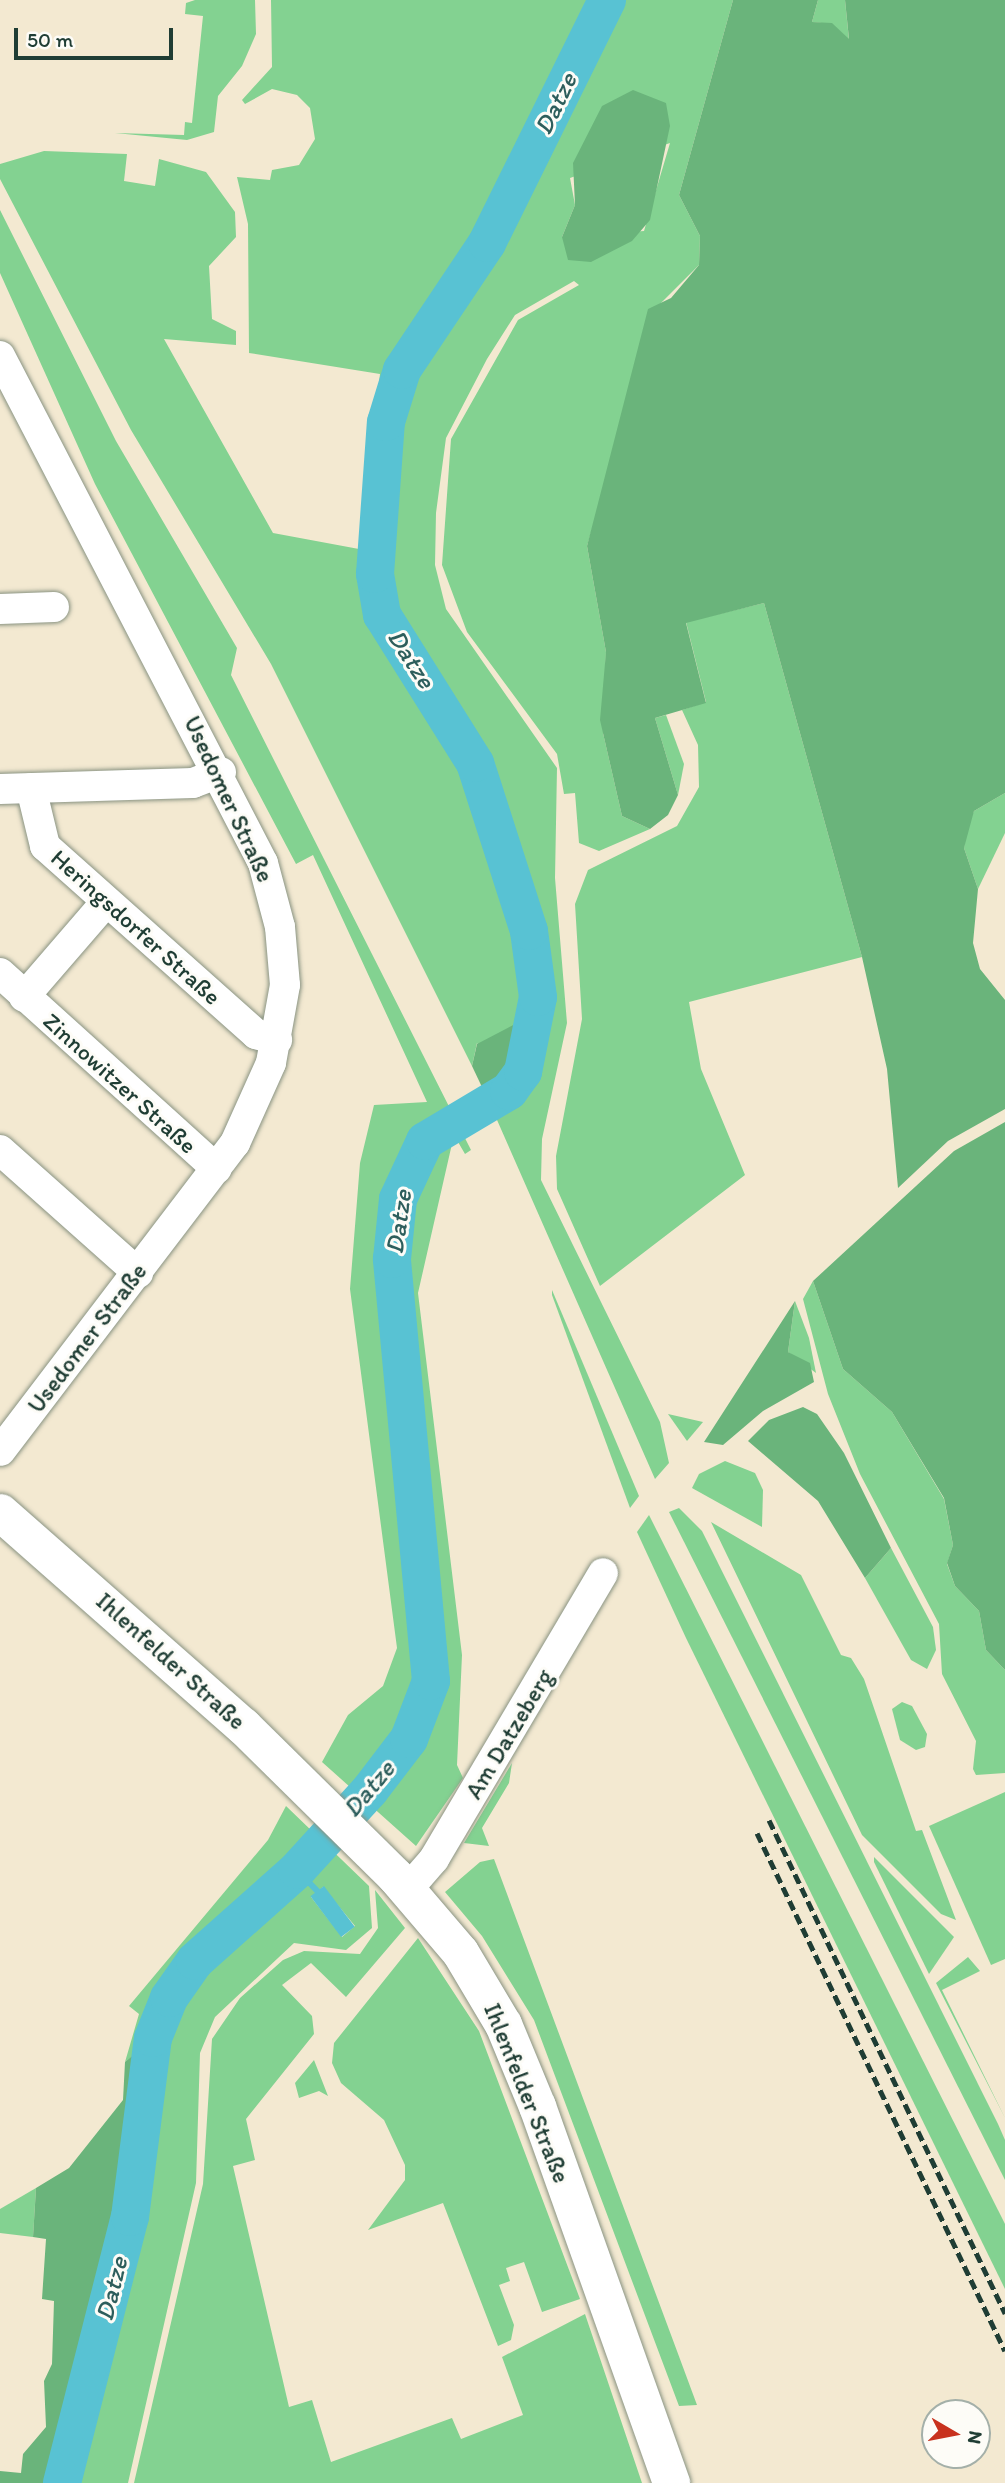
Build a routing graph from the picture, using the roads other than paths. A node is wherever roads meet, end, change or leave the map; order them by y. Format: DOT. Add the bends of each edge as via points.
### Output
graph roads {
  1 [pos="0,356"];
  2 [pos="54,607"];
  3 [pos="0,609"];
  4 [pos="221,772"];
  5 [pos="31,788"];
  6 [pos="0,789"];
  7 [pos="105,903"];
  8 [pos="0,973"];
  9 [pos="24,997"];
  10 [pos="277,1040"];
  11 [pos="0,1150"];
  12 [pos="217,1169"];
  13 [pos="138,1273"];
  14 [pos="0,1451"];
  15 [pos="0,1512"];
  16 [pos="603,1573"];
  17 [pos="408,1889"];
  18 [pos="671,2483"];
  1 -- 4 [label="street, Usedomer Straße"];
  2 -- 3 [label="street"];
  4 -- 5 [label="street" via="193,783"];
  4 -- 10 [label="street, Usedomer Straße" via="263,863 278,914 285,985"];
  5 -- 6 [label="street"];
  5 -- 7 [label="street, Heringsdorfer Straße" via="44,846"];
  7 -- 9 [label="street, Zinnowitzer Straße"];
  7 -- 10 [label="street, Heringsdorfer Straße" via="256,1034"];
  8 -- 9 [label="street, Zinnowitzer Straße"];
  9 -- 12 [label="street, Zinnowitzer Straße"];
  10 -- 12 [label="street, Usedomer Straße" via="251,1114"];
  11 -- 13 [label="street"];
  12 -- 13 [label="street, Usedomer Straße"];
  13 -- 14 [label="street, Usedomer Straße"];
  15 -- 17 [label="main road, Ihlenfelder Straße" via="146,1634"];
  16 -- 17 [label="street, Am Datzeberg" via="434,1859"];
  17 -- 18 [label="main road, Ihlenfelder Straße" via="460,1952 503,2024"];
}
